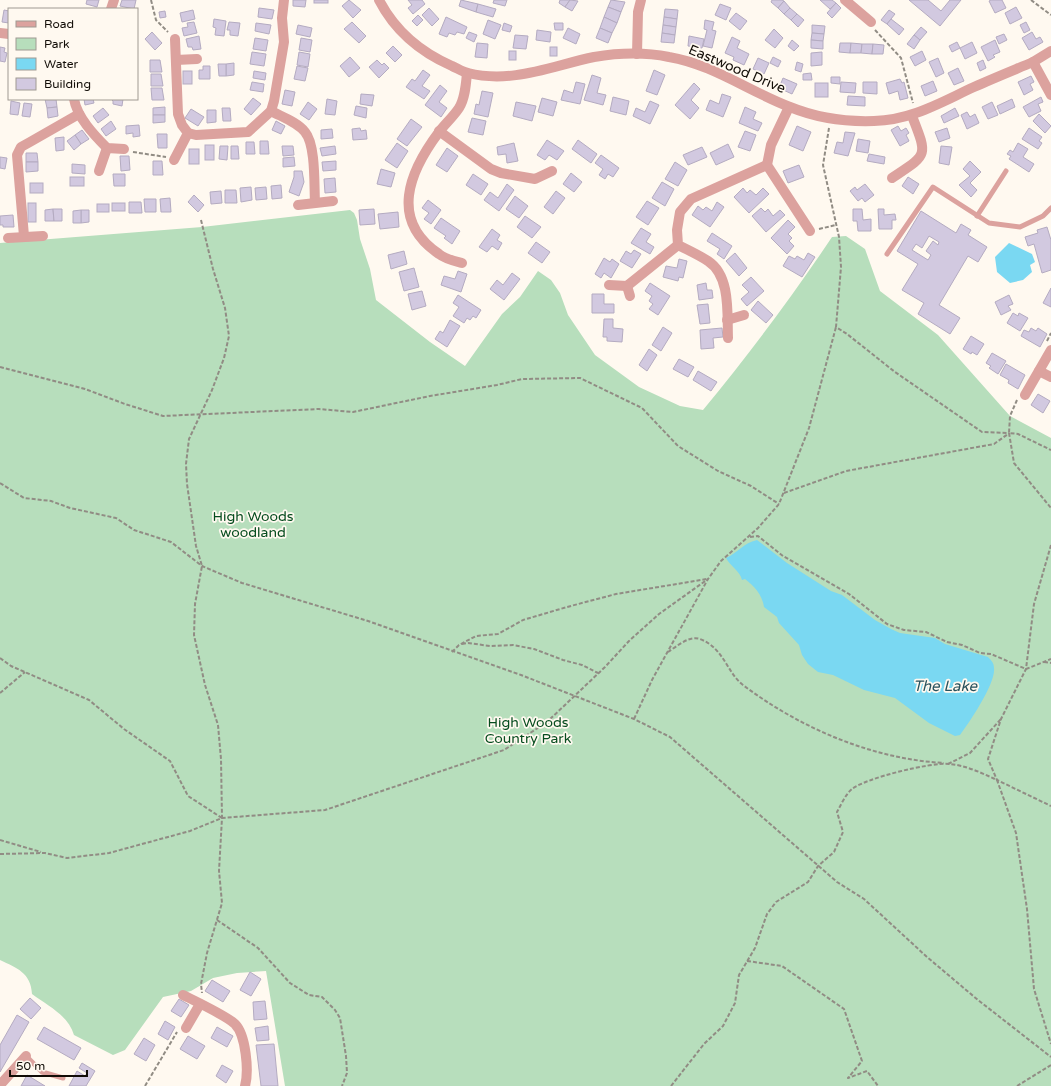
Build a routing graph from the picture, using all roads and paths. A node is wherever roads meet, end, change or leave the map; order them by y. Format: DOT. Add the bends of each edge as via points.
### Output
graph roads {
  1 [pos="151,0"];
  2 [pos="284,0"];
  3 [pos="379,0"];
  4 [pos="641,0"];
  5 [pos="845,0"];
  6 [pos="1031,0"];
  7 [pos="1051,15"];
  8 [pos="871,22"];
  9 [pos="175,39"];
  10 [pos="1051,50"];
  11 [pos="637,54"];
  12 [pos="197,59"];
  13 [pos="176,60"];
  14 [pos="1034,62"];
  15 [pos="467,73"];
  16 [pos="1051,95"];
  17 [pos="74,100"];
  18 [pos="789,107"];
  19 [pos="271,111"];
  20 [pos="79,114"];
  21 [pos="914,115"];
  22 [pos="831,119"];
  23 [pos="439,131"];
  24 [pos="188,133"];
  25 [pos="107,148"];
  26 [pos="124,149"];
  27 [pos="174,160"];
  28 [pos="767,165"];
  29 [pos="99,171"];
  30 [pos="552,171"];
  31 [pos="1006,171"];
  32 [pos="892,178"];
  33 [pos="333,201"];
  34 [pos="315,202"];
  35 [pos="298,205"];
  36 [pos="1051,208"];
  37 [pos="977,216"];
  38 [pos="201,220"];
  39 [pos="836,225"];
  40 [pos="810,231"];
  41 [pos="24,236"];
  42 [pos="44,236"];
  43 [pos="8,238"];
  44 [pos="678,245"];
  45 [pos="888,254"];
  46 [pos="462,263"];
  47 [pos="609,284"];
  48 [pos="744,315"];
  49 [pos="727,320"];
  50 [pos="836,327"];
  51 [pos="728,338"];
  52 [pos="1051,350"];
  53 [pos="0,367"];
  54 [pos="1039,371"];
  55 [pos="1051,377"];
  56 [pos="1025,395"];
  57 [pos="201,414"];
  58 [pos="1010,416"];
  59 [pos="1009,434"];
  60 [pos="1051,450"];
  61 [pos="0,483"];
  62 [pos="784,493"];
  63 [pos="779,504"];
  64 [pos="1051,508"];
  65 [pos="749,537"];
  66 [pos="1051,545"];
  67 [pos="202,566"];
  68 [pos="708,579"];
  69 [pos="459,645"];
  70 [pos="452,652"];
  71 [pos="666,653"];
  72 [pos="0,658"];
  73 [pos="1051,659"];
  74 [pos="1044,662"];
  75 [pos="1051,662"];
  76 [pos="1026,669"];
  77 [pos="25,672"];
  78 [pos="598,673"];
  79 [pos="0,693"];
  80 [pos="574,696"];
  81 [pos="1001,718"];
  82 [pos="634,719"];
  83 [pos="949,764"];
  84 [pos="997,780"];
  85 [pos="1051,806"];
  86 [pos="222,818"];
  87 [pos="0,840"];
  88 [pos="45,853"];
  89 [pos="0,854"];
  90 [pos="818,866"];
  91 [pos="217,920"];
  92 [pos="746,961"];
  93 [pos="184,995"];
  94 [pos="200,1004"];
  95 [pos="186,1028"];
  96 [pos="1051,1044"];
  97 [pos="26,1056"];
  98 [pos="1051,1057"];
  99 [pos="1051,1065"];
  100 [pos="63,1078"];
  101 [pos="0,1084"];
  102 [pos="145,1086"];
  103 [pos="245,1086"];
  104 [pos="342,1086"];
  105 [pos="671,1086"];
  106 [pos="878,1086"];
  107 [pos="1017,1086"];
  1 -- 9 [label="path" via="156,20 168,31 170,39"];
  2 -- 19 [label="street" via="284,42"];
  3 -- 15 [label="street, Eastwood Drive" via="406,37 440,60"];
  4 -- 11 [label="street" via="638,12"];
  5 -- 8 [label="street"];
  6 -- 7 [label="path"];
  8 -- 21 [label="path" via="872,27 901,58"];
  9 -- 13 [label="street"];
  10 -- 14 [label="street, Eastwood Drive"];
  11 -- 15 [label="street, Eastwood Drive" via="611,54 523,75 502,77"];
  11 -- 18 [label="street, Eastwood Drive" via="669,57 691,63"];
  12 -- 13 [label="street"];
  13 -- 24 [label="street" via="178,114"];
  14 -- 16 [label="street"];
  14 -- 21 [label="street, Eastwood Drive"];
  15 -- 23 [label="street" via="460,107"];
  17 -- 20 [label="street"];
  18 -- 22 [label="street, Eastwood Drive"];
  18 -- 28 [label="street" via="771,145"];
  19 -- 24 [label="street" via="248,132 196,135"];
  19 -- 34 [label="street" via="306,133 311,148"];
  20 -- 25 [label="street"];
  20 -- 41 [label="street" via="30,142 21,148 17,155"];
  21 -- 22 [label="street, Eastwood Drive" via="875,121"];
  21 -- 32 [label="street" via="923,144 922,154 918,160"];
  22 -- 39 [label="path" via="823,165"];
  23 -- 30 [label="street" via="491,169 501,173 535,179"];
  23 -- 46 [label="street" via="415,171 408,191 409,212 424,242 440,255"];
  24 -- 27 [label="street"];
  25 -- 26 [label="street"];
  25 -- 29 [label="street"];
  26 -- 27 [label="path"];
  28 -- 40 [label="street" via="802,213"];
  28 -- 44 [label="street" via="690,199 680,212"];
  31 -- 37 [label="lane"];
  33 -- 34 [label="street"];
  34 -- 35 [label="street"];
  36 -- 37 [label="lane" via="1043,216 1020,227 989,223"];
  37 -- 45 [label="lane" via="933,187"];
  38 -- 57 [label="path" via="225,308 229,336 224,358"];
  39 -- 40 [label="path"];
  39 -- 50 [label="path" via="841,267"];
  41 -- 42 [label="street"];
  41 -- 43 [label="street"];
  44 -- 47 [label="street" via="628,291"];
  44 -- 49 [label="street" via="709,262 718,271 725,292"];
  48 -- 49 [label="street"];
  49 -- 51 [label="street"];
  50 -- 59 [label="path" via="895,372 982,432"];
  50 -- 62 [label="path" via="810,428"];
  52 -- 54 [label="street"];
  53 -- 57 [label="path" via="85,389 163,416"];
  54 -- 55 [label="street"];
  54 -- 56 [label="street"];
  57 -- 63 [label="path" via="319,409 353,412 522,379 580,378 642,408 678,446"];
  57 -- 67 [label="path" via="189,439 186,464 196,546"];
  58 -- 59 [label="path"];
  59 -- 60 [label="path" via="1018,434"];
  59 -- 62 [label="path" via="994,444 846,471"];
  59 -- 64 [label="path" via="1014,464"];
  61 -- 67 [label="path" via="24,498 51,501 116,518 134,530 171,542"];
  62 -- 63 [label="path"];
  63 -- 65 [label="path"];
  65 -- 68 [label="path" via="721,561"];
  65 -- 76 [label="path" via="758,536 783,556 849,594 887,624 904,630 926,632 947,642 991,654"];
  66 -- 76 [label="path" via="1034,604"];
  67 -- 70 [label="path" via="242,583 320,606"];
  67 -- 86 [label="path" via="195,604 194,635 204,685 218,726"];
  68 -- 69 [label="path" via="616,594 567,606 523,620 498,634 476,636"];
  68 -- 71 [label="path"];
  68 -- 78 [label="path" via="659,614"];
  69 -- 70 [label="path"];
  69 -- 78 [label="path" via="513,645 534,649"];
  70 -- 80 [label="path"];
  71 -- 82 [label="path"];
  71 -- 83 [label="path" via="690,639 698,638 709,643 741,684 819,732 908,759"];
  72 -- 77 [label="path"];
  73 -- 74 [label="path"];
  74 -- 75 [label="path"];
  74 -- 76 [label="path"];
  76 -- 81 [label="path"];
  77 -- 79 [label="path"];
  77 -- 86 [label="path" via="89,700 124,729 170,761 188,796"];
  78 -- 80 [label="path"];
  80 -- 82 [label="path"];
  80 -- 86 [label="path" via="535,730 504,750 479,759 325,810"];
  81 -- 83 [label="path" via="970,753"];
  81 -- 84 [label="path" via="988,759"];
  82 -- 90 [label="path" via="670,737"];
  83 -- 84 [label="path" via="970,768"];
  83 -- 90 [label="path" via="900,771 852,789 837,812 843,832 839,842 834,852"];
  84 -- 85 [label="path"];
  84 -- 96 [label="path" via="1016,833 1027,909 1034,989"];
  86 -- 88 [label="path" via="190,831 109,853 67,858"];
  86 -- 91 [label="path" via="218,871 222,903"];
  87 -- 88 [label="path"];
  88 -- 89 [label="path"];
  90 -- 92 [label="path" via="808,882 776,902 767,914 755,948"];
  90 -- 98 [label="path" via="864,899 926,957"];
  91 -- 94 [label="path" via="200,984"];
  91 -- 104 [label="path" via="258,948 290,983 309,995 322,997 335,1010 340,1018 346,1056 347,1073"];
  92 -- 105 [label="path" via="738,975 735,1003 722,1027 704,1044"];
  92 -- 106 [label="path" via="782,966 844,1009 862,1061 848,1078 867,1071"];
  93 -- 94 [label="street"];
  94 -- 95 [label="street"];
  94 -- 103 [label="street" via="235,1023 242,1035 246,1060"];
  95 -- 102 [label="path" via="181,1025"];
  97 -- 100 [label="lane" via="42,1072"];
  97 -- 101 [label="street"];
  99 -- 107 [label="path"];
}
